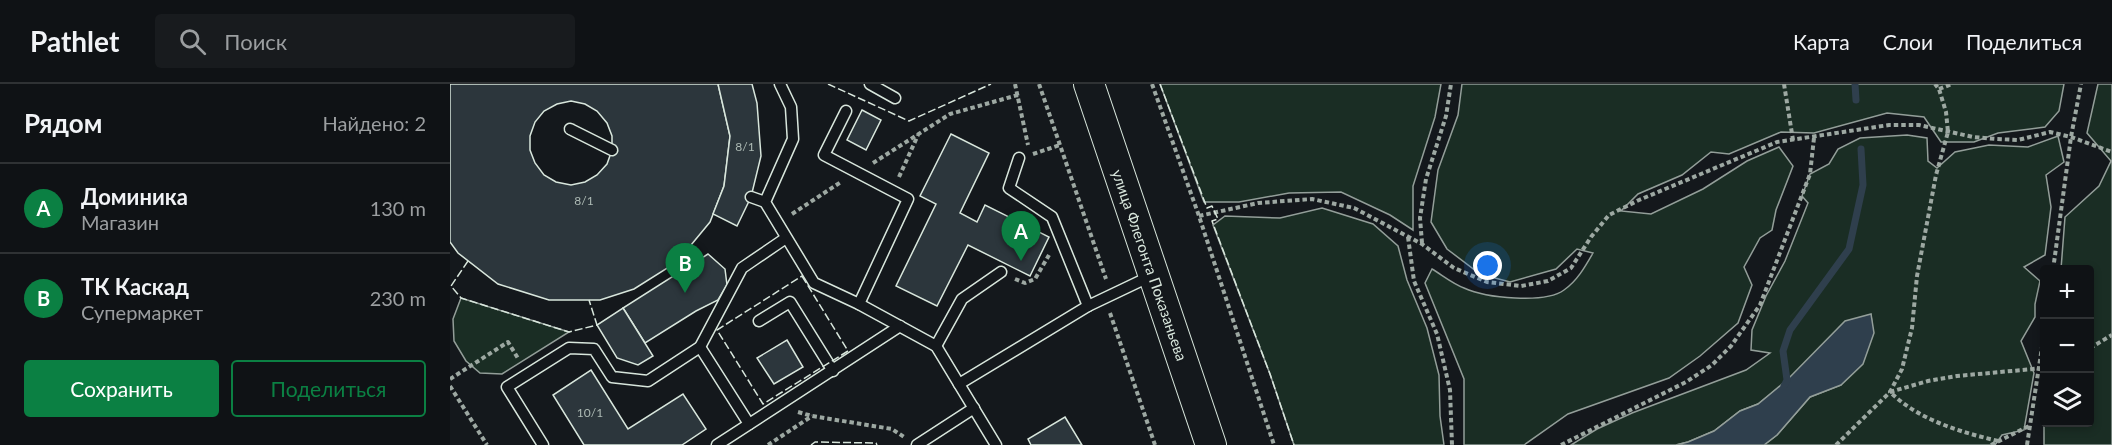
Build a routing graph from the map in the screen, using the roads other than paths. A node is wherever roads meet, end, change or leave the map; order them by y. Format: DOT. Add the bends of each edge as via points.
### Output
graph roads {
  1 [pos="780,84"];
  2 [pos="870,84"];
  3 [pos="1089,84"];
  4 [pos="895,98"];
  5 [pos="846,111"];
  6 [pos="570,129"];
  7 [pos="612,150"];
  8 [pos="1019,158"];
  9 [pos="751,196"];
  10 [pos="765,202"];
  11 [pos="786,238"];
  12 [pos="1001,272"];
  13 [pos="1153,275"];
  14 [pos="859,304"];
  15 [pos="1088,306"];
  16 [pos="759,321"];
  17 [pos="900,327"];
  18 [pos="936,346"];
  19 [pos="700,347"];
  20 [pos="833,371"];
  21 [pos="959,384"];
  22 [pos="974,408"];
  23 [pos="749,424"];
  24 [pos="912,442"];
  25 [pos="543,445"];
  26 [pos="717,445"];
  27 [pos="996,445"];
  28 [pos="1211,445"];
  1 -- 10 [label="lane" via="791,107 793,139"];
  2 -- 4 [label="lane"];
  3 -- 13 [label="main road, улица Флегонта Показаньева"];
  5 -- 14 [label="lane" via="824,155 908,199"];
  6 -- 7 [label="lane"];
  8 -- 15 [label="lane" via="1009,188 1052,217"];
  9 -- 10 [label="lane"];
  10 -- 11 [label="lane"];
  11 -- 14 [label="lane" via="814,283"];
  11 -- 19 [label="lane" via="742,268"];
  12 -- 18 [label="lane" via="963,299"];
  13 -- 15 [label="lane"];
  13 -- 28 [label="main road, улица Флегонта Показаньева"];
  14 -- 17 [label="lane"];
  15 -- 21 [label="lane"];
  16 -- 20 [label="lane" via="790,302"];
  17 -- 18 [label="lane"];
  17 -- 20 [label="lane"];
  18 -- 21 [label="lane"];
  19 -- 23 [label="lane"];
  19 -- 25 [label="lane" via="648,381 612,376 594,349 569,348 507,387"];
  20 -- 23 [label="lane"];
  21 -- 22 [label="lane"];
  22 -- 24 [label="lane"];
  22 -- 27 [label="lane"];
  23 -- 26 [label="lane"];
}
